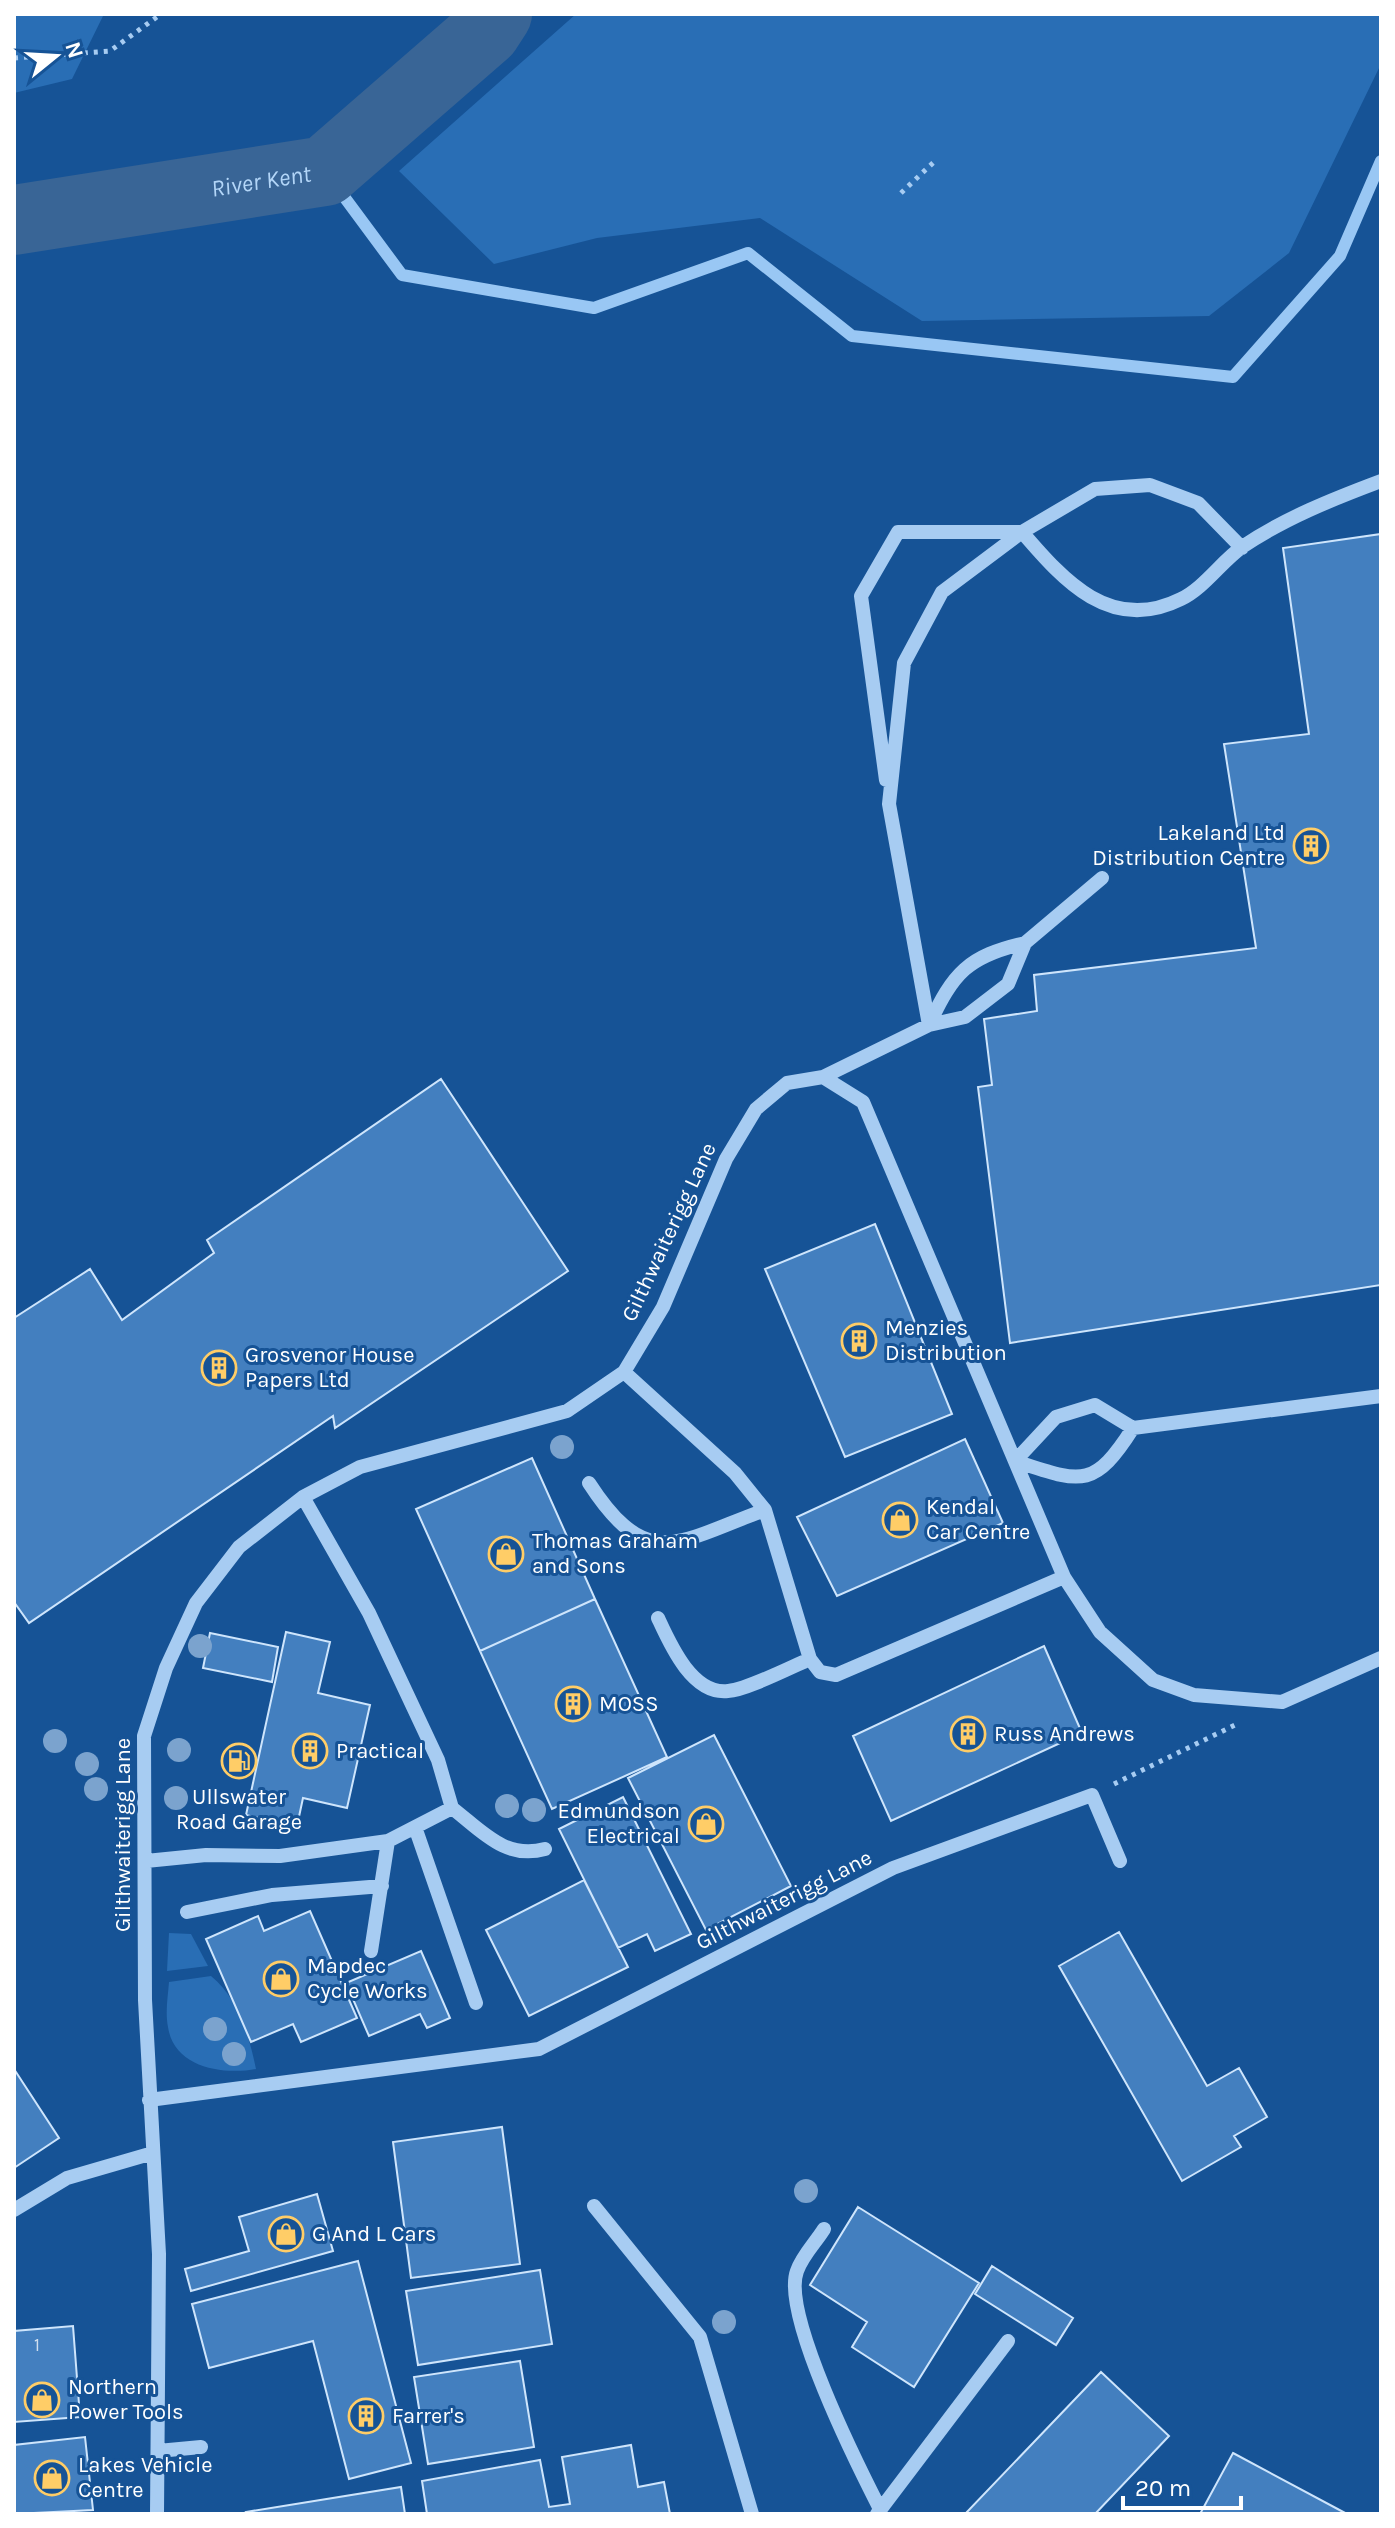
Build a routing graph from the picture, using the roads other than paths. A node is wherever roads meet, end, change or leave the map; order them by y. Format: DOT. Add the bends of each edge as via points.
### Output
graph roads {
  1 [pos="1381,481"];
  2 [pos="1022,532"];
  3 [pos="1242,548"];
  4 [pos="889,804"];
  5 [pos="1102,878"];
  6 [pos="1025,943"];
  7 [pos="929,1025"];
  8 [pos="823,1077"];
  9 [pos="624,1372"];
  10 [pos="1381,1396"];
  11 [pos="1133,1428"];
  12 [pos="1015,1461"];
  13 [pos="589,1483"];
  14 [pos="303,1497"];
  15 [pos="765,1510"];
  16 [pos="1064,1577"];
  17 [pos="658,1618"];
  18 [pos="1381,1658"];
  19 [pos="810,1659"];
  20 [pos="452,1808"];
  21 [pos="415,1827"];
  22 [pos="388,1841"];
  23 [pos="545,1849"];
  24 [pos="146,1861"];
  25 [pos="1120,1861"];
  26 [pos="382,1886"];
  27 [pos="187,1912"];
  28 [pos="371,1951"];
  29 [pos="476,2003"];
  30 [pos="149,2100"];
  31 [pos="153,2153"];
  32 [pos="594,2206"];
  33 [pos="14,2210"];
  34 [pos="824,2229"];
  35 [pos="1008,2341"];
  36 [pos="201,2447"];
  37 [pos="158,2451"];
  38 [pos="879,2512"];
  39 [pos="157,2514"];
  40 [pos="752,2514"];
  1 -- 3 [label="street" via="1313,508"];
  2 -- 3 [label="street" via="1095,489 1150,485 1198,503"];
  2 -- 3 [label="street" via="1062,578 1092,599 1136,612 1182,599"];
  2 -- 4 [label="street" via="942,592 904,663"];
  2 -- 4 [label="street" via="898,532 861,596"];
  4 -- 7 [label="street"];
  5 -- 6 [label="street"];
  6 -- 7 [label="street" via="991,951 950,981"];
  6 -- 7 [label="street, Gilthwaiterigg Lane" via="1008,984 965,1017"];
  7 -- 8 [label="street, Gilthwaiterigg Lane"];
  8 -- 9 [label="street, Gilthwaiterigg Lane" via="787,1083 756,1109 726,1159 663,1307"];
  8 -- 12 [label="street" via="863,1102"];
  9 -- 14 [label="street, Gilthwaiterigg Lane" via="567,1411 360,1467"];
  9 -- 15 [label="street" via="735,1473"];
  10 -- 11 [label="street"];
  11 -- 12 [label="street" via="1110,1463 1070,1479"];
  11 -- 12 [label="street" via="1095,1405 1056,1417"];
  12 -- 16 [label="street"];
  13 -- 15 [label="street" via="610,1515 635,1537 670,1544"];
  14 -- 20 [label="street" via="369,1613 438,1760"];
  14 -- 24 [label="street, Gilthwaiterigg Lane" via="239,1547 196,1603 166,1668 144,1736"];
  15 -- 19 [label="street"];
  16 -- 18 [label="street" via="1100,1632 1153,1680 1194,1695 1282,1702"];
  16 -- 19 [label="street" via="836,1675 820,1672"];
  17 -- 19 [label="street" via="674,1652 708,1689 729,1691"];
  20 -- 21 [label="street"];
  20 -- 23 [label="street" via="500,1845 525,1854"];
  21 -- 22 [label="street"];
  21 -- 29 [label="street"];
  22 -- 24 [label="street" via="280,1856"];
  22 -- 26 [label="street"];
  24 -- 30 [label="street, Gilthwaiterigg Lane"];
  25 -- 30 [label="street, Gilthwaiterigg Lane" via="1092,1795 893,1868 539,2049"];
  26 -- 27 [label="street" via="272,1895"];
  26 -- 28 [label="street"];
  30 -- 31 [label="street, Gilthwaiterigg Lane"];
  31 -- 33 [label="street" via="67,2178"];
  31 -- 37 [label="street, Gilthwaiterigg Lane" via="159,2254"];
  32 -- 40 [label="street" via="700,2337"];
  34 -- 38 [label="street" via="797,2270 794,2291 848,2447"];
  35 -- 38 [label="street"];
  36 -- 37 [label="street"];
  37 -- 39 [label="street, Gilthwaiterigg Lane"];
}
